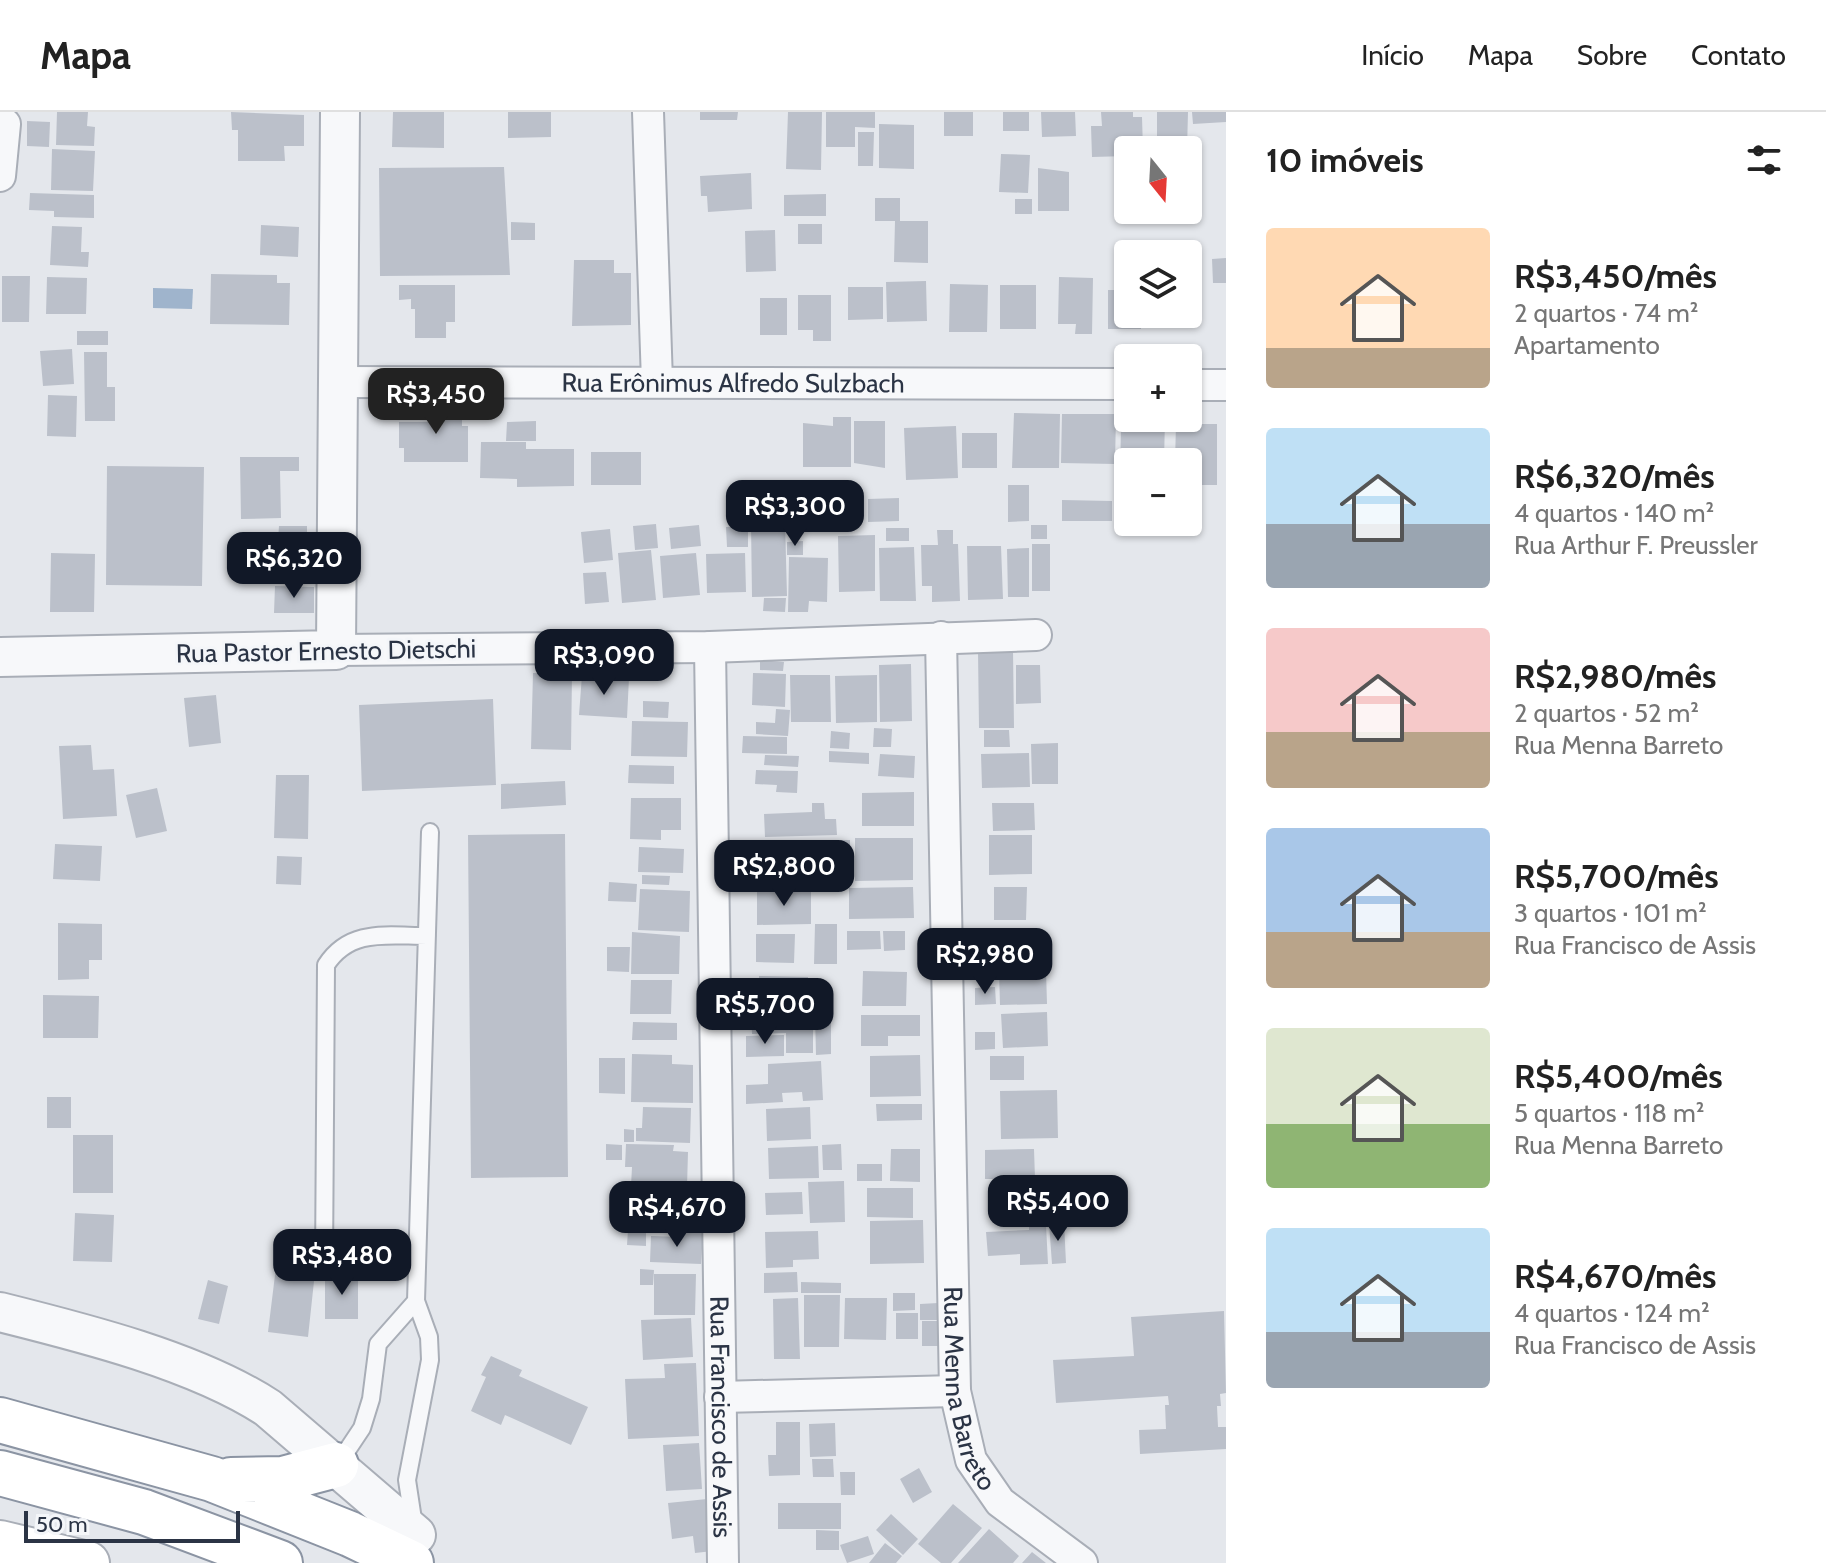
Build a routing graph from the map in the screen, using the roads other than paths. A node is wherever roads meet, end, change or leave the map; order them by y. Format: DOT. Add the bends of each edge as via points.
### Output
graph roads {
  1 [pos="340,112"];
  2 [pos="648,112"];
  3 [pos="5,124"];
  4 [pos="0,176"];
  5 [pos="337,382"];
  6 [pos="657,382"];
  7 [pos="1114,384"];
  8 [pos="1202,385"];
  9 [pos="1226,385"];
  10 [pos="1036,635"];
  11 [pos="941,637"];
  12 [pos="710,647"];
  13 [pos="336,650"];
  14 [pos="0,657"];
  15 [pos="430,832"];
  16 [pos="427,936"];
  17 [pos="324,1266"];
  18 [pos="0,1288"];
  19 [pos="416,1301"];
  20 [pos="0,1312"];
  21 [pos="955,1391"];
  22 [pos="720,1397"];
  23 [pos="0,1420"];
  24 [pos="336,1465"];
  25 [pos="0,1473"];
  26 [pos="212,1479"];
  27 [pos="0,1542"];
  28 [pos="423,1554"];
  29 [pos="85,1563"];
  30 [pos="280,1563"];
  31 [pos="723,1563"];
  32 [pos="1082,1563"];
  1 -- 5 [label="street"];
  2 -- 6 [label="street"];
  3 -- 4 [label="street"];
  5 -- 6 [label="street, Rua Erônimus Alfredo Sulzbach"];
  5 -- 13 [label="street"];
  6 -- 7 [label="street, Rua Erônimus Alfredo Sulzbach"];
  8 -- 9 [label="street"];
  10 -- 11 [label="street, Rua Pastor Ernesto Dietschi"];
  11 -- 12 [label="street, Rua Pastor Ernesto Dietschi"];
  11 -- 21 [label="street, Rua Menna Barreto"];
  12 -- 13 [label="street, Rua Pastor Ernesto Dietschi"];
  12 -- 22 [label="street, Rua Francisco de Assis"];
  13 -- 14 [label="street, Rua Pastor Ernesto Dietschi"];
  15 -- 16 [label="lane"];
  16 -- 17 [label="lane" via="359,939 338,946 326,965"];
  16 -- 19 [label="lane"];
  18 -- 20 [label="street"];
  19 -- 24 [label="lane" via="378,1344 362,1428"];
  19 -- 28 [label="lane" via="429,1337 430,1360 407,1480"];
  20 -- 24 [label="street" via="141,1354 246,1393"];
  21 -- 22 [label="street"];
  21 -- 32 [label="street, Rua Menna Barreto" via="971,1460 1000,1502"];
  22 -- 31 [label="street, Rua Francisco de Assis"];
  23 -- 26 [label="highway"];
  24 -- 26 [label="highway" via="283,1479"];
  24 -- 28 [label="street"];
  25 -- 30 [label="highway" via="144,1512"];
  26 -- 28 [label="highway" via="350,1534"];
  27 -- 29 [label="main road"];
}
